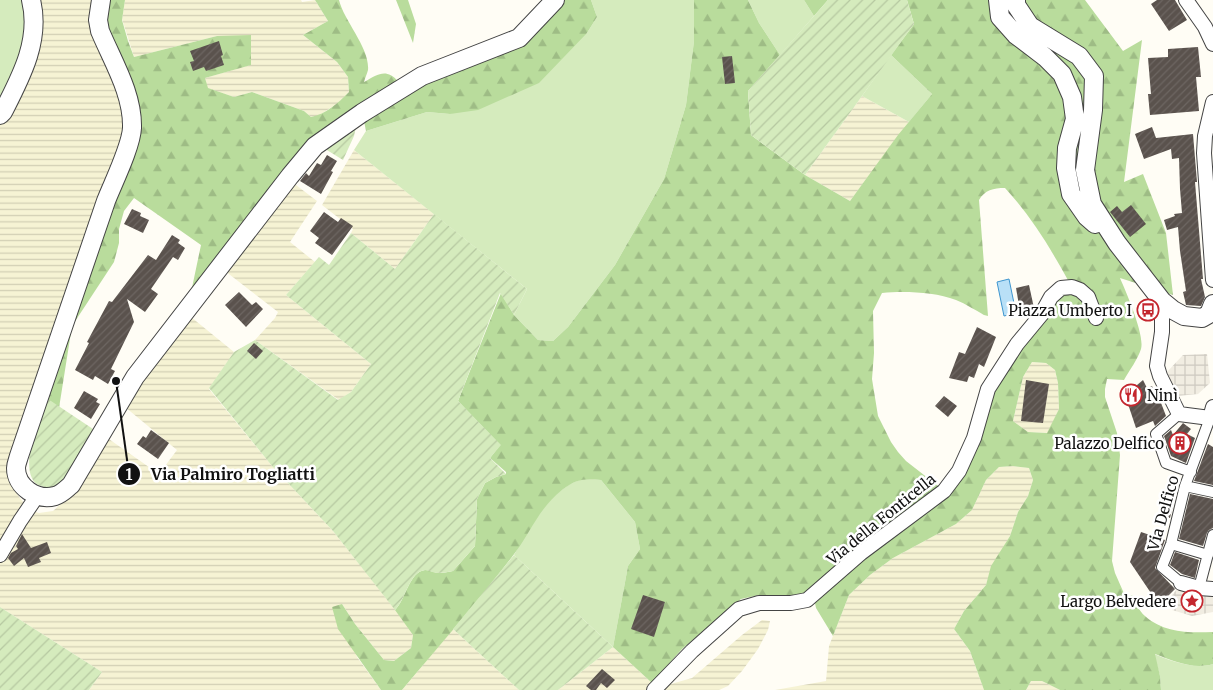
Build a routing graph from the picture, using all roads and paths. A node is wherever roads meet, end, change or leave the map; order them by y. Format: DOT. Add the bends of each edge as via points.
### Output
graph roads {
  1 [pos="31,0"];
  2 [pos="101,0"];
  3 [pos="555,0"];
  4 [pos="998,0"];
  5 [pos="1016,0"];
  6 [pos="1186,0"];
  7 [pos="1213,44"];
  8 [pos="1213,102"];
  9 [pos="0,115"];
  10 [pos="1117,243"];
  11 [pos="1213,280"];
  12 [pos="1162,301"];
  13 [pos="1212,313"];
  14 [pos="1096,318"];
  15 [pos="1212,412"];
  16 [pos="1180,414"];
  17 [pos="1191,472"];
  18 [pos="1185,486"];
  19 [pos="1213,492"];
  20 [pos="38,496"];
  21 [pos="1213,535"];
  22 [pos="1171,544"];
  23 [pos="0,555"];
  24 [pos="1208,555"];
  25 [pos="1181,583"];
  26 [pos="1199,588"];
  27 [pos="1213,589"];
  28 [pos="654,690"];
  1 -- 9 [label="street" via="34,13 32,41 24,71"];
  2 -- 20 [label="street" via="100,31 129,97 132,130 19,456 18,477 26,489"];
  3 -- 20 [label="street" via="519,38 422,76 315,146 135,377 71,485 55,496"];
  4 -- 10 [label="street" via="1000,17 1062,74 1072,97 1075,119 1067,148 1066,168 1071,194 1087,217"];
  5 -- 10 [label="street" via="1030,26 1078,56 1094,76 1085,170 1092,204"];
  6 -- 7 [label="street"];
  8 -- 11 [label="street" via="1204,153"];
  10 -- 12 [label="street"];
  12 -- 13 [label="street" via="1177,312 1196,318"];
  12 -- 16 [label="street" via="1157,366"];
  14 -- 28 [label="street, Via della Fonticella" via="1088,297 1080,290 1061,288 1017,344 988,389 974,438 959,471 944,491 861,553 807,600 759,602 739,608"];
  15 -- 16 [label="street"];
  15 -- 17 [label="street, Via Delfico"];
  16 -- 17 [label="street, Via Delfico" via="1156,434 1166,463"];
  17 -- 18 [label="street, Via Delfico"];
  18 -- 19 [label="street"];
  18 -- 22 [label="street, Via Delfico"];
  20 -- 23 [label="street"];
  21 -- 24 [label="street"];
  22 -- 24 [label="street"];
  22 -- 25 [label="street, Via Delfico" via="1162,567"];
  24 -- 26 [label="street"];
  25 -- 26 [label="street"];
  26 -- 27 [label="street"];
}
